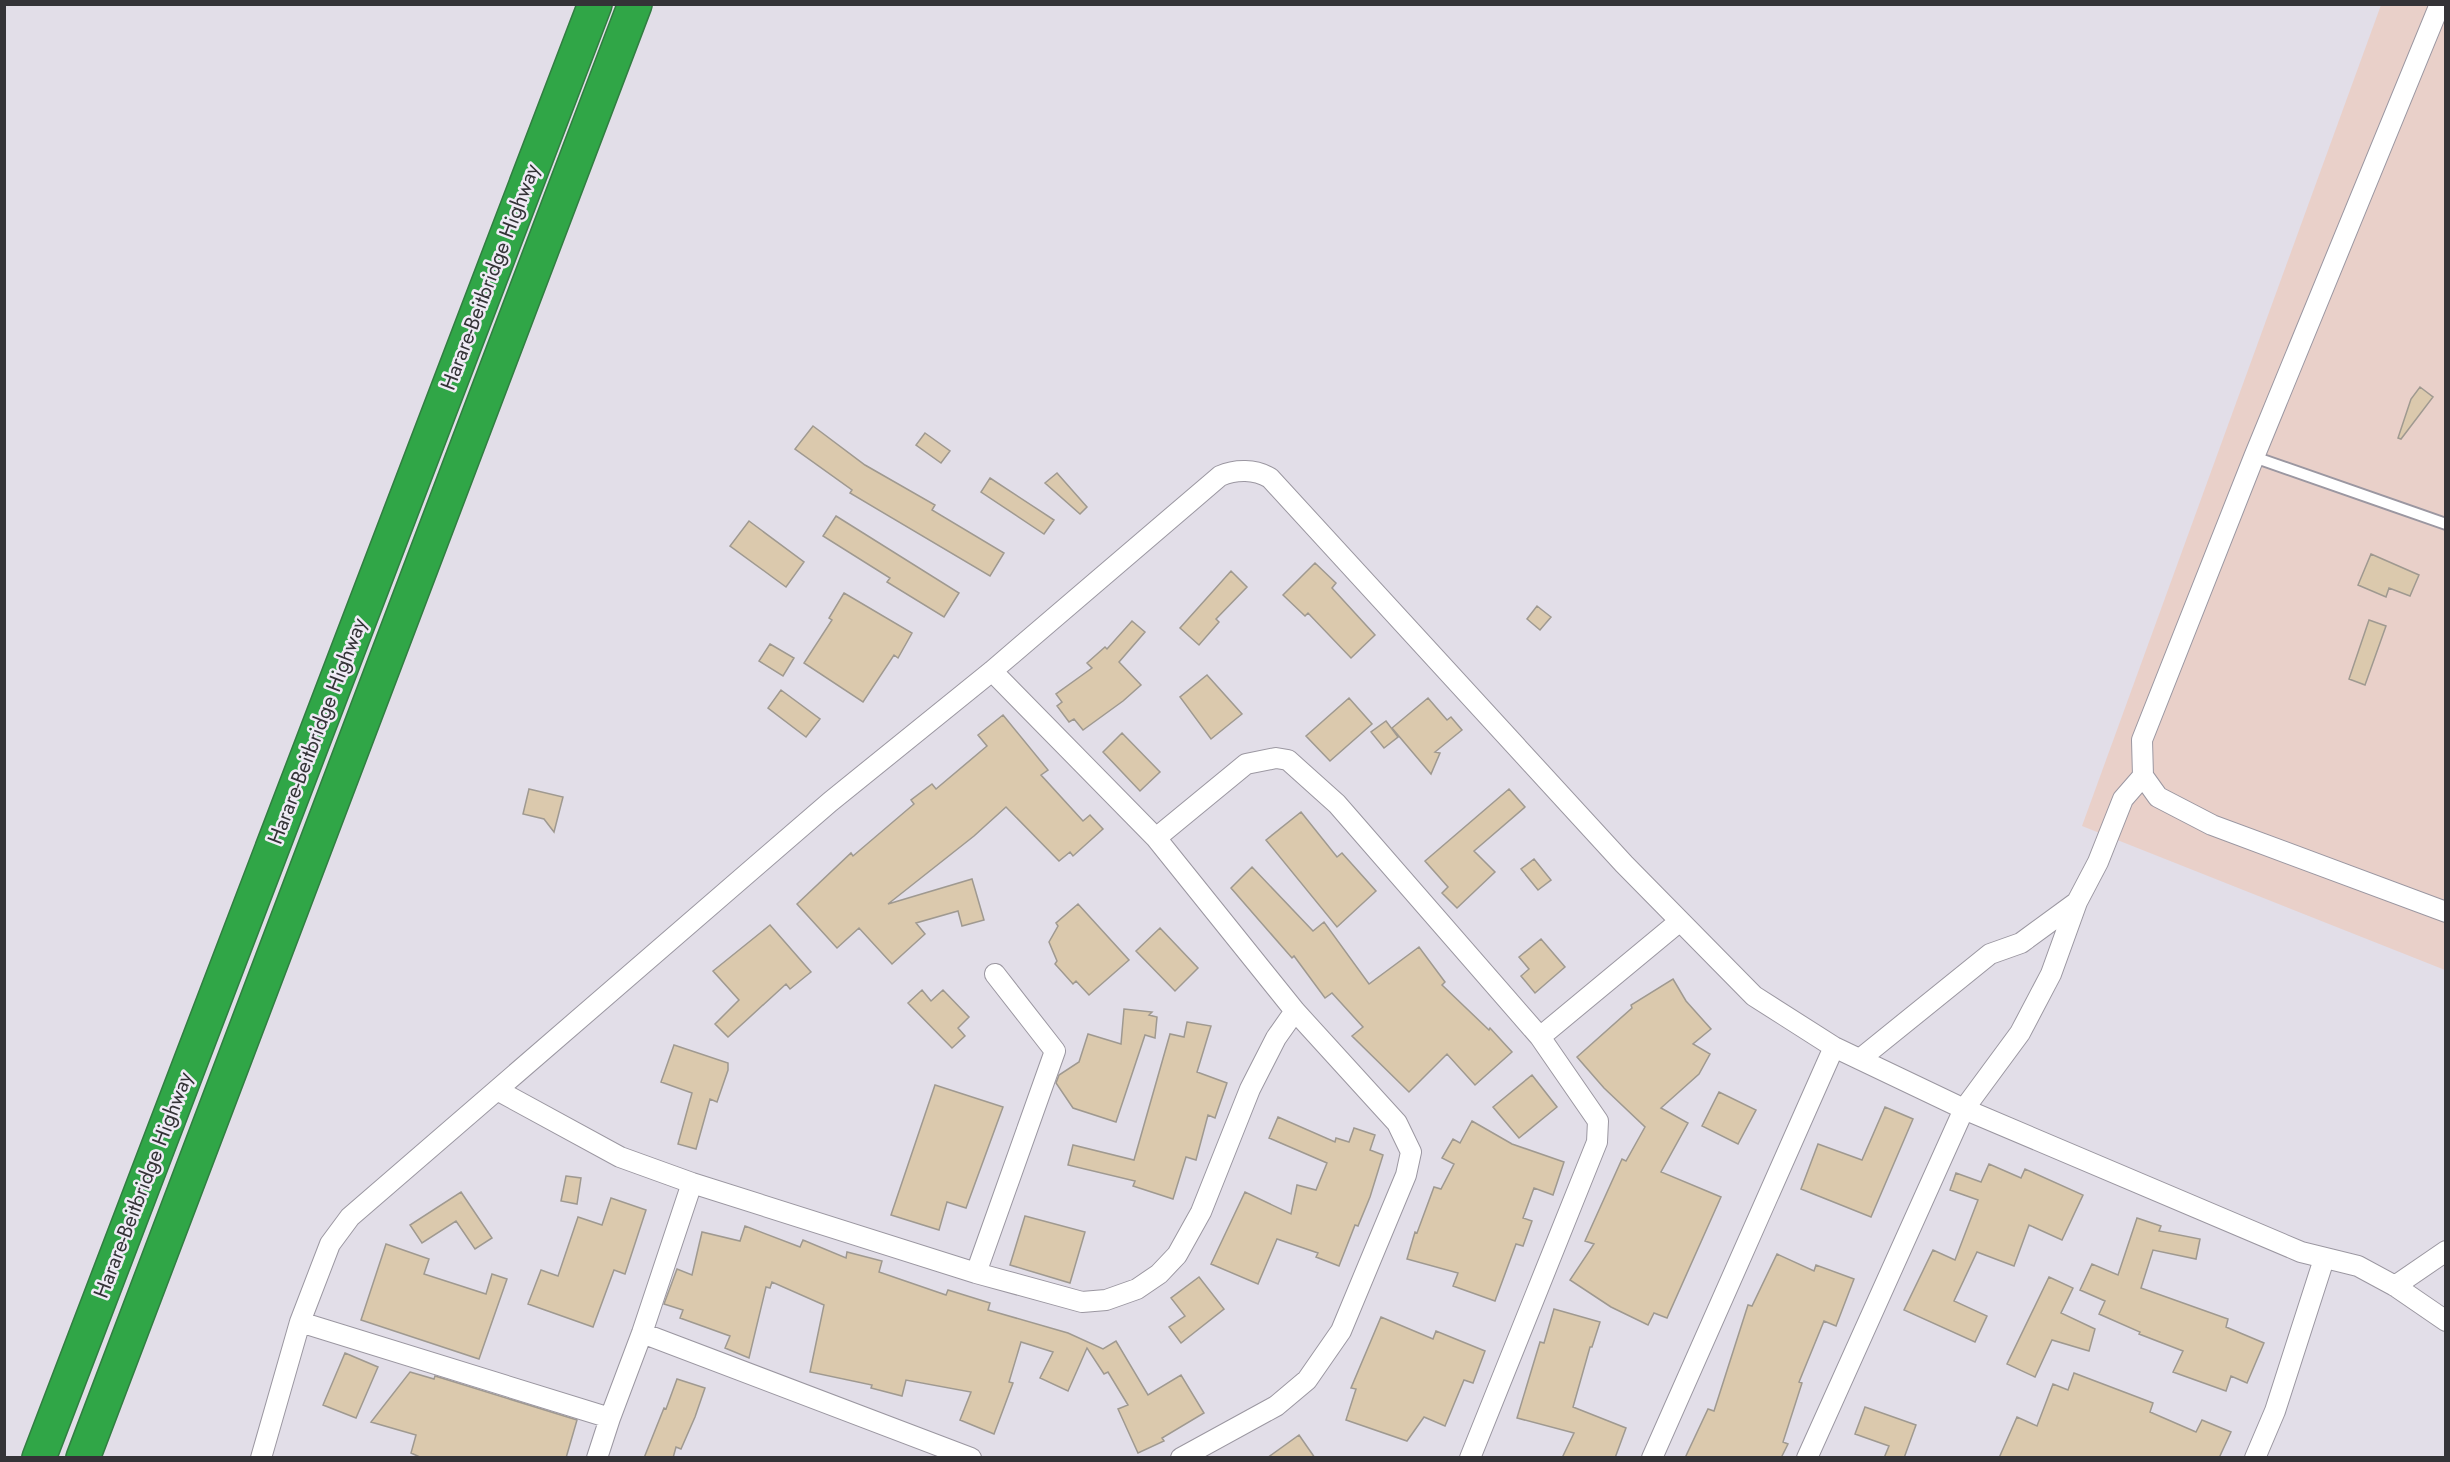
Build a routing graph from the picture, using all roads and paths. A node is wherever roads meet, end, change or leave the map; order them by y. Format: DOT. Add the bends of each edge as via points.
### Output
graph roads {
  1 [pos="595,4"];
  2 [pos="635,4"];
  3 [pos="2440,4"];
  4 [pos="2254,457"];
  5 [pos="2445,525"];
  6 [pos="992,670"];
  7 [pos="2143,776"];
  8 [pos="1156,838"];
  9 [pos="2076,902"];
  10 [pos="2445,912"];
  11 [pos="1680,921"];
  12 [pos="995,974"];
  13 [pos="1295,1011"];
  14 [pos="1540,1037"];
  15 [pos="1834,1047"];
  16 [pos="1860,1059"];
  17 [pos="497,1090"];
  18 [pos="1964,1109"];
  19 [pos="692,1183"];
  20 [pos="2445,1251"];
  21 [pos="2324,1259"];
  22 [pos="976,1273"];
  23 [pos="2395,1286"];
  24 [pos="2445,1321"];
  25 [pos="300,1322"];
  26 [pos="642,1333"];
  27 [pos="610,1418"];
  28 [pos="39,1458"];
  29 [pos="83,1458"];
  30 [pos="261,1458"];
  31 [pos="597,1458"];
  32 [pos="971,1458"];
  33 [pos="1181,1458"];
  34 [pos="1470,1458"];
  35 [pos="1652,1458"];
  36 [pos="1807,1458"];
  37 [pos="2255,1458"];
  1 -- 28 [label="highway, Harare-Beitbridge Highway"];
  2 -- 29 [label="highway, Harare-Beitbridge Highway"];
  3 -- 4 [label="street"];
  4 -- 5 [label="lane"];
  4 -- 7 [label="street" via="2142,741"];
  6 -- 8 [label="street"];
  6 -- 11 [label="street" via="1220,476 1231,471 1260,472 1270,478"];
  6 -- 17 [label="street" via="830,802"];
  7 -- 9 [label="street" via="2123,799 2098,862"];
  7 -- 10 [label="street" via="2158,797 2212,825"];
  8 -- 13 [label="street"];
  8 -- 14 [label="street" via="1246,764 1276,758 1288,760 1337,804"];
  9 -- 16 [label="street" via="2021,943 1990,954"];
  9 -- 18 [label="street" via="2051,974 2020,1033"];
  11 -- 14 [label="street"];
  11 -- 15 [label="street" via="1754,996"];
  12 -- 22 [label="street" via="1055,1051"];
  13 -- 22 [label="street" via="1250,1089 1201,1212 1177,1255 1159,1274 1137,1289 1106,1300 1082,1302"];
  13 -- 33 [label="street" via="1396,1124 1411,1152 1406,1175 1341,1331 1307,1380 1276,1406"];
  14 -- 34 [label="street" via="1598,1121 1597,1143"];
  15 -- 16 [label="street"];
  15 -- 35 [label="street"];
  16 -- 18 [label="street"];
  17 -- 19 [label="street" via="620,1157"];
  17 -- 25 [label="street" via="350,1217 330,1244"];
  18 -- 21 [label="street"];
  18 -- 36 [label="street"];
  19 -- 22 [label="street"];
  19 -- 26 [label="street"];
  20 -- 23 [label="street"];
  21 -- 23 [label="street" via="2358,1266"];
  21 -- 37 [label="street" via="2275,1411"];
  23 -- 24 [label="street"];
  25 -- 27 [label="street"];
  25 -- 30 [label="street"];
  26 -- 27 [label="street"];
  26 -- 32 [label="street"];
  27 -- 31 [label="street"];
}
